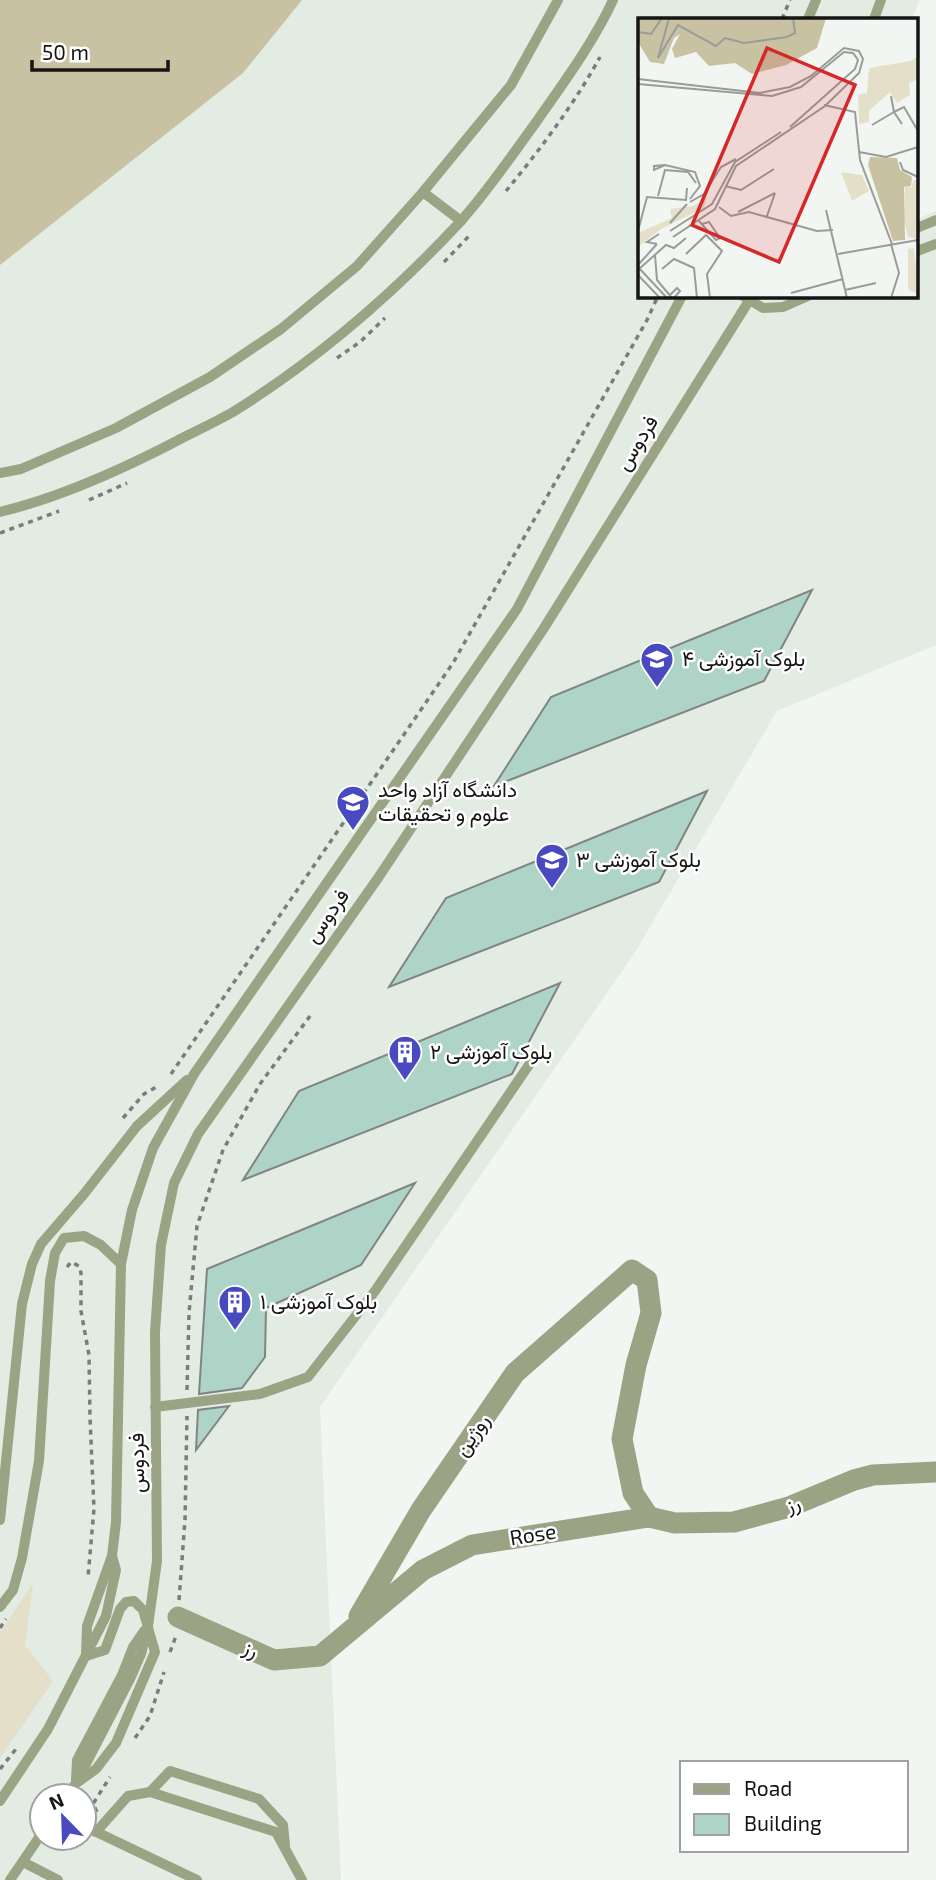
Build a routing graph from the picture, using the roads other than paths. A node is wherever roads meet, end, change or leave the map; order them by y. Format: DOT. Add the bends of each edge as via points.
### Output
graph roads {
  1 [pos="558,0"];
  2 [pos="612,0"];
  3 [pos="816,0"];
  4 [pos="881,0"];
  5 [pos="808,18"];
  6 [pos="874,18"];
  7 [pos="423,192"];
  8 [pos="936,220"];
  9 [pos="461,221"];
  10 [pos="918,228"];
  11 [pos="936,244"];
  12 [pos="918,251"];
  13 [pos="681,298"];
  14 [pos="747,298"];
  15 [pos="749,298"];
  16 [pos="803,298"];
  17 [pos="0,473"];
  18 [pos="0,512"];
  19 [pos="533,1059"];
  20 [pos="194,1074"];
  21 [pos="121,1264"];
  22 [pos="155,1407"];
  23 [pos="936,1472"];
  24 [pos="649,1517"];
  25 [pos="0,1520"];
  26 [pos="423,1570"];
  27 [pos="5,1611"];
  28 [pos="178,1617"];
  29 [pos="148,1626"];
  30 [pos="350,1631"];
  31 [pos="86,1657"];
  32 [pos="77,1782"];
  33 [pos="77,1782"];
  34 [pos="150,1792"];
  35 [pos="0,1801"];
  36 [pos="98,1830"];
  37 [pos="98,1833"];
  38 [pos="30,1852"];
  39 [pos="286,1852"];
  40 [pos="23,1862"];
  41 [pos="10,1880"];
  42 [pos="58,1880"];
  43 [pos="197,1880"];
  44 [pos="302,1880"];
  1 -- 7 [label="lane" via="511,85"];
  2 -- 9 [label="lane" via="547,106"];
  3 -- 5 [label="lane"];
  4 -- 6 [label="lane"];
  7 -- 9 [label="lane"];
  7 -- 17 [label="lane" via="358,266 281,329 210,377 116,428 21,469"];
  8 -- 10 [label="lane"];
  9 -- 18 [label="lane" via="386,297 315,356 231,413 134,463"];
  11 -- 12 [label="lane"];
  13 -- 20 [label="lane, فردوس" via="517,609"];
  14 -- 22 [label="lane, فردوس" via="521,662 378,878 198,1134 174,1183 161,1245"];
  15 -- 16 [label="lane" via="763,308"];
  19 -- 22 [label="lane" via="375,1291 308,1377 260,1394"];
  20 -- 21 [label="lane, فردوس" via="153,1148 132,1210"];
  20 -- 25 [label="lane" via="137,1126 41,1244 32,1264 22,1304"];
  21 -- 27 [label="lane" via="84,1236 64,1238 55,1253 39,1461 22,1558"];
  21 -- 31 [label="lane, فردوس" via="116,1522 112,1556 87,1626"];
  22 -- 29 [label="lane, فردوس" via="157,1561"];
  23 -- 24 [label="street, رز" via="864,1477 789,1507 734,1522 675,1523"];
  24 -- 26 [label="street, Rose" via="472,1545"];
  24 -- 30 [label="street, روژین" via="633,1493 622,1439 651,1312 647,1280 632,1270 514,1373 421,1510"];
  26 -- 30 [label="street, رز"];
  28 -- 30 [label="street, رز" via="274,1660 320,1656"];
  29 -- 31 [label="lane" via="143,1610 134,1601 126,1602 105,1650"];
  29 -- 32 [label="lane" via="130,1679"];
  29 -- 33 [label="lane" via="155,1652 116,1743 96,1769"];
  31 -- 35 [label="lane" via="48,1729"];
  34 -- 36 [label="lane" via="128,1796"];
  34 -- 39 [label="lane" via="276,1832"];
  34 -- 39 [label="lane" via="170,1771 259,1799 283,1825"];
  37 -- 43 [label="lane"];
  38 -- 40 [label="lane"];
  39 -- 44 [label="lane"];
  40 -- 41 [label="lane"];
  40 -- 42 [label="lane"];
}
